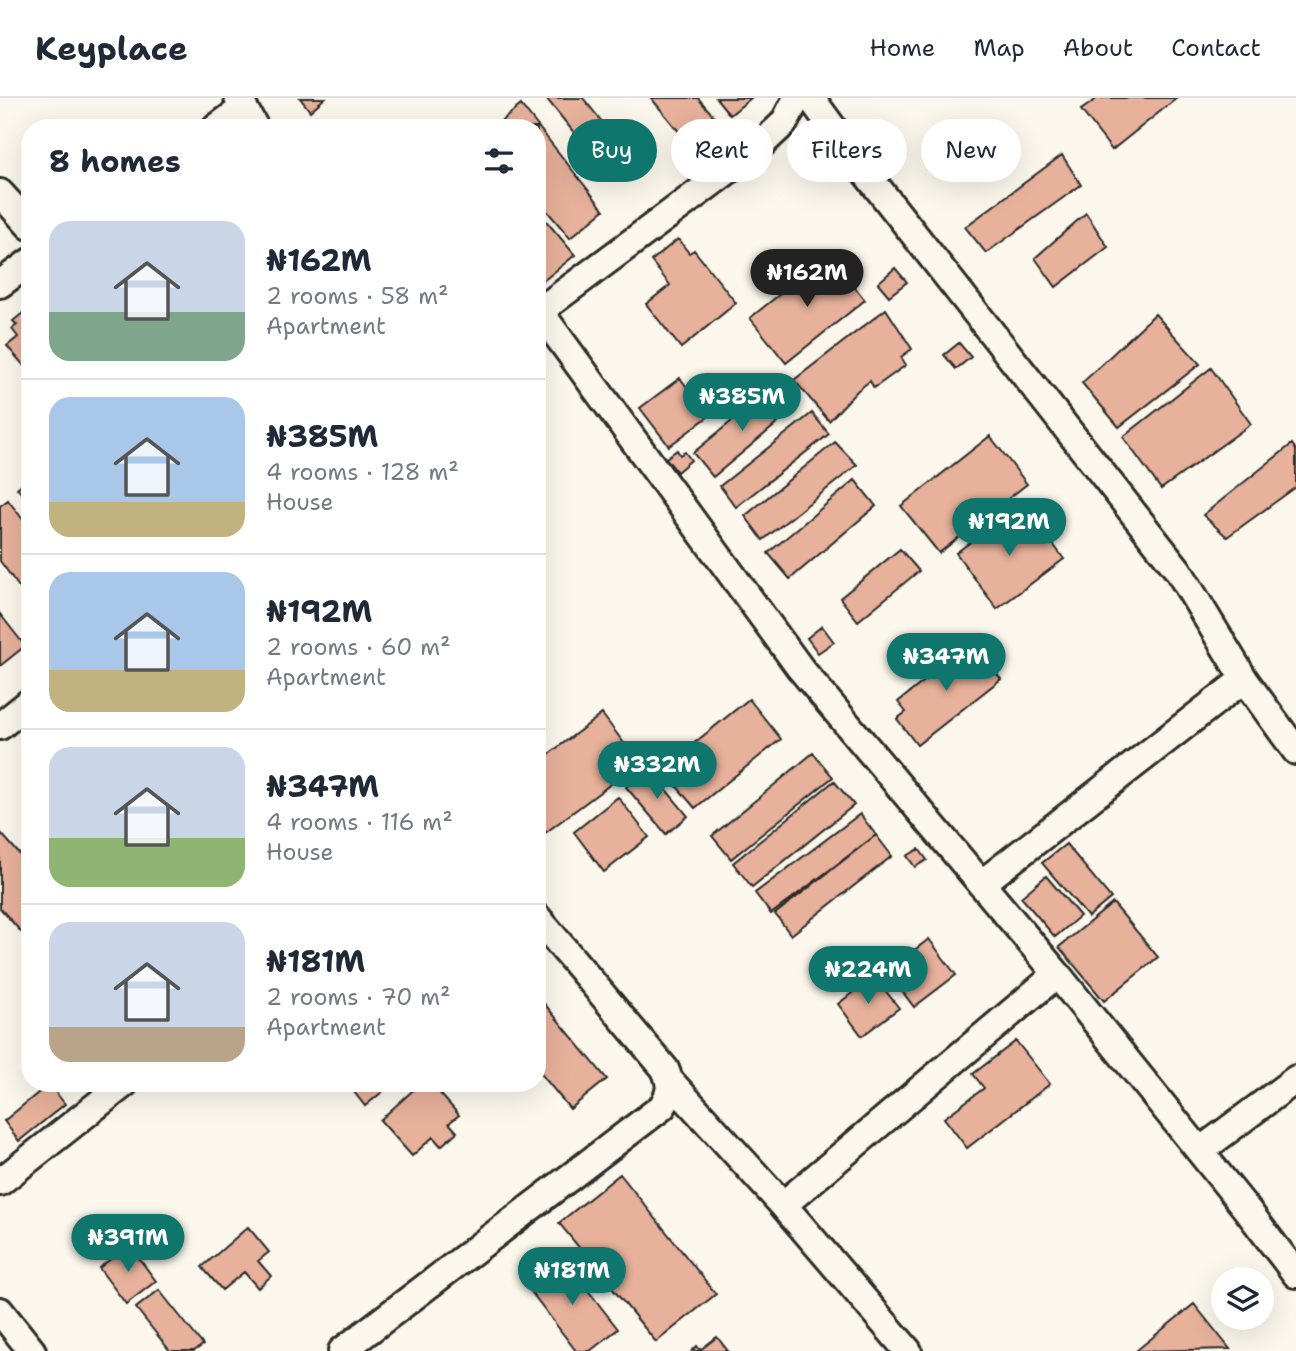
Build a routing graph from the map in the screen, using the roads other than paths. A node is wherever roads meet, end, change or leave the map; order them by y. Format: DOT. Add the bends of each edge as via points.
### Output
graph roads {
  1 [pos="797,98"];
  2 [pos="811,98"];
  3 [pos="0,193"];
  4 [pos="21,216"];
  5 [pos="21,269"];
  6 [pos="0,284"];
  7 [pos="546,307"];
  8 [pos="546,324"];
  9 [pos="1244,679"];
  10 [pos="21,709"];
  11 [pos="0,726"];
  12 [pos="1296,751"];
  13 [pos="981,884"];
  14 [pos="546,928"];
  15 [pos="1057,974"];
  16 [pos="1296,1079"];
  17 [pos="671,1082"];
  18 [pos="114,1092"];
  19 [pos="1200,1151"];
  20 [pos="0,1182"];
  21 [pos="783,1205"];
  22 [pos="1296,1274"];
  23 [pos="0,1311"];
  24 [pos="32,1351"];
  25 [pos="342,1351"];
  26 [pos="908,1351"];
  1 -- 7 [label="street" via="785,123 754,151"];
  2 -- 9 [label="street" via="1178,570"];
  3 -- 4 [label="street"];
  5 -- 6 [label="street"];
  8 -- 13 [label="street" via="800,668"];
  9 -- 12 [label="street"];
  9 -- 13 [label="street"];
  10 -- 11 [label="street"];
  13 -- 15 [label="street"];
  14 -- 17 [label="street" via="665,1069"];
  15 -- 19 [label="street"];
  15 -- 21 [label="street"];
  16 -- 19 [label="street"];
  17 -- 21 [label="street"];
  17 -- 25 [label="street" via="662,1107"];
  18 -- 20 [label="street"];
  19 -- 22 [label="street"];
  21 -- 26 [label="street"];
  23 -- 24 [label="street"];
}
